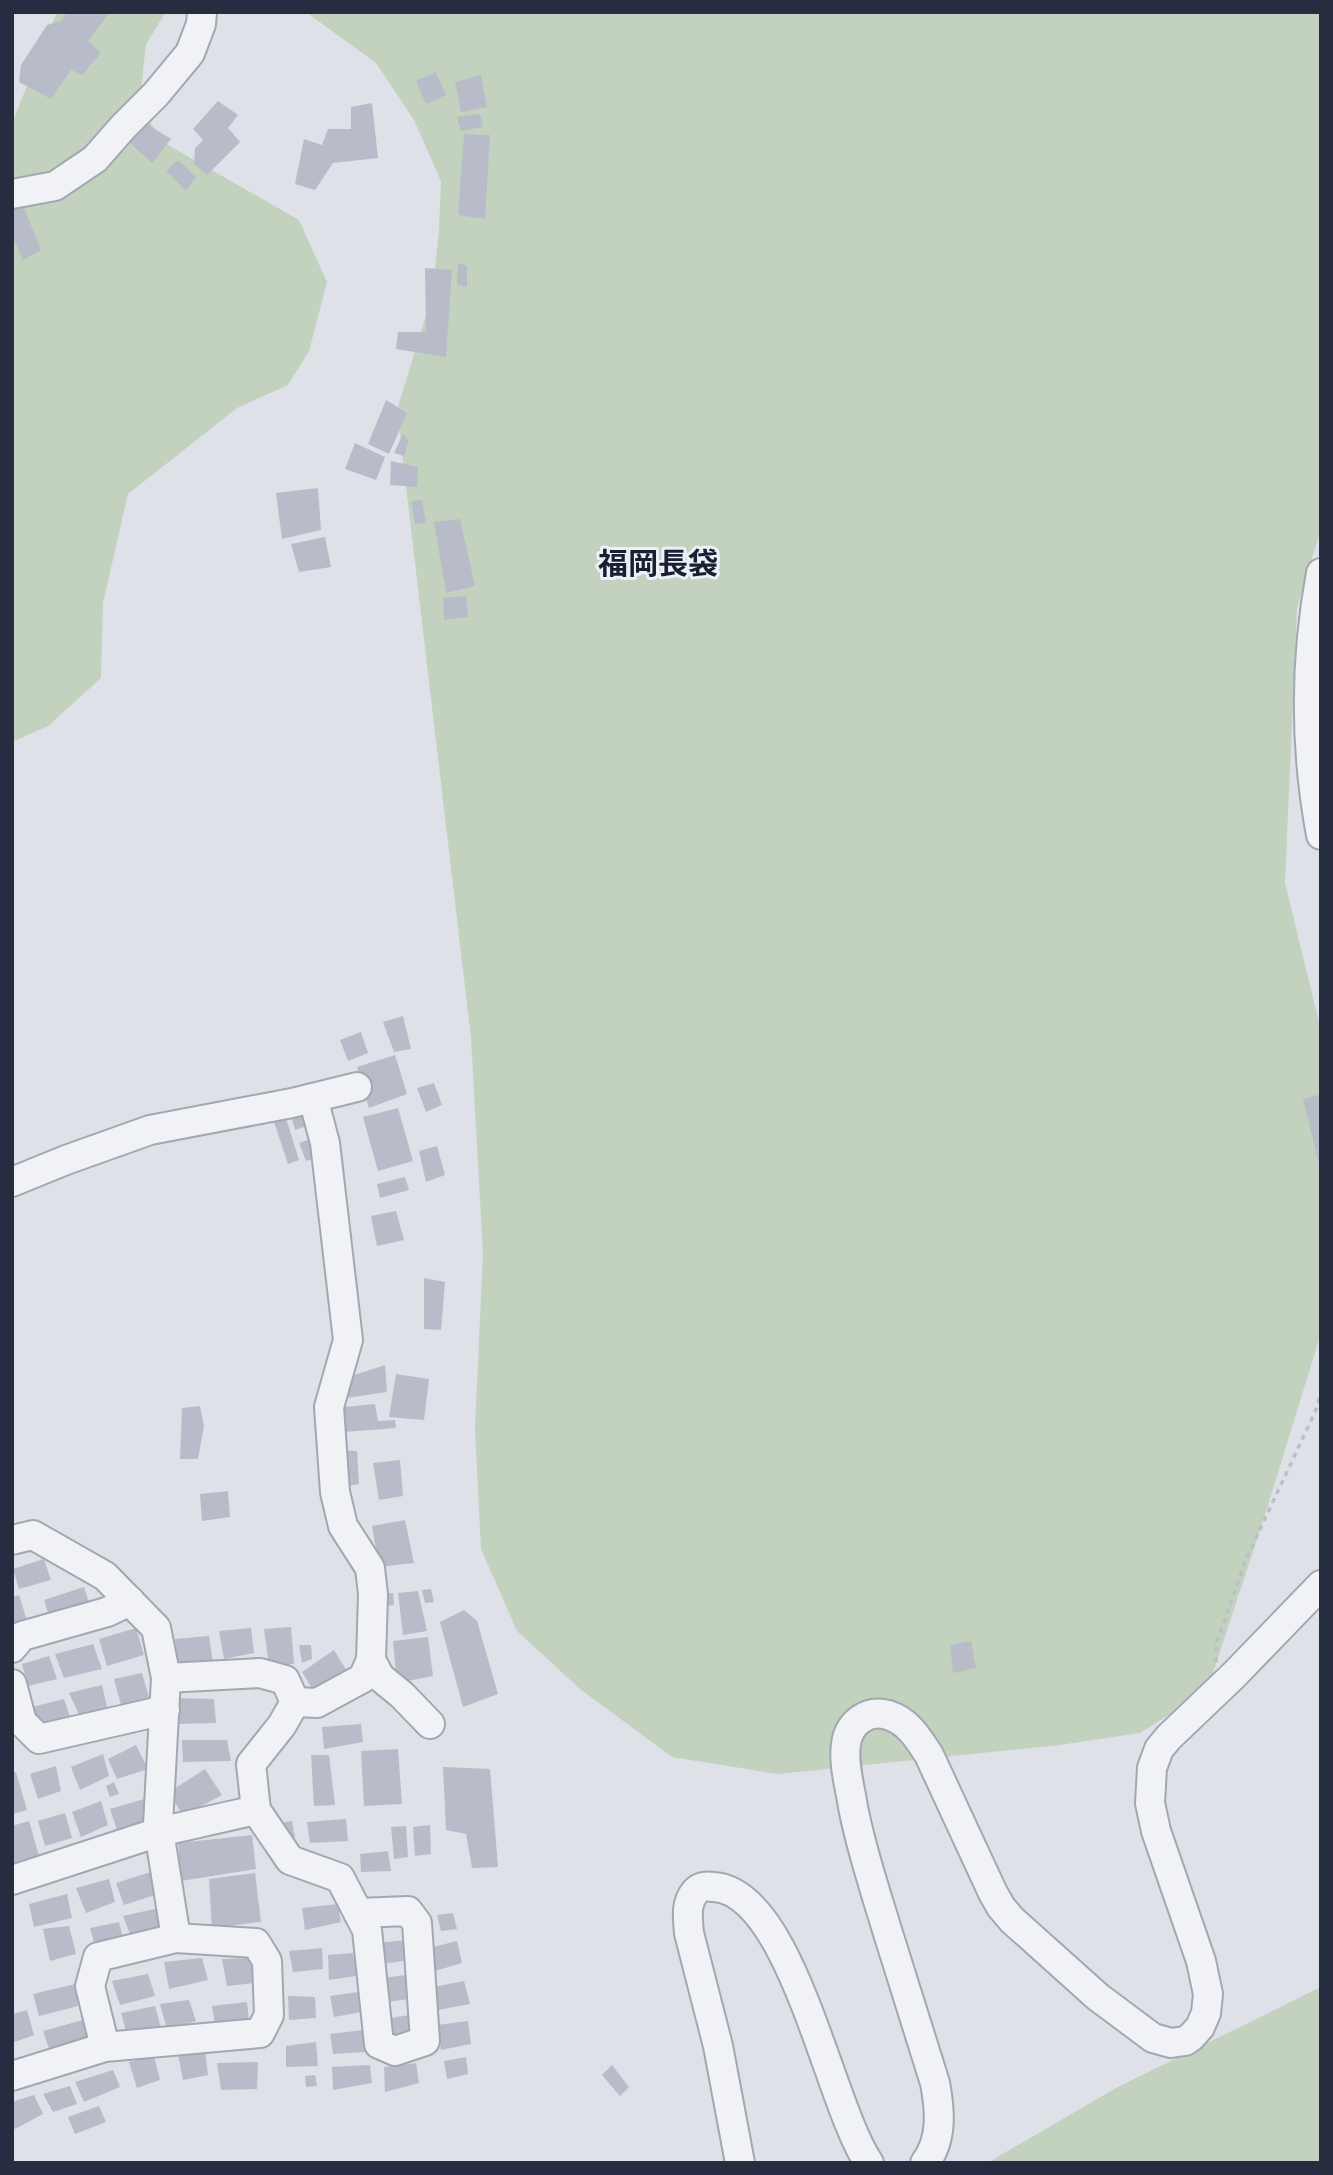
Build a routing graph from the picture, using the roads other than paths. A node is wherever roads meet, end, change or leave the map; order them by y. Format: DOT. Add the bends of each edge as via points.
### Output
graph roads {
  1 [pos="202,12"];
  2 [pos="12,194"];
  3 [pos="1321,573"];
  4 [pos="1321,835"];
  5 [pos="357,1087"];
  6 [pos="313,1098"];
  7 [pos="12,1182"];
  8 [pos="12,1540"];
  9 [pos="1321,1585"];
  10 [pos="130,1601"];
  11 [pos="12,1648"];
  12 [pos="371,1660"];
  13 [pos="166,1678"];
  14 [pos="12,1684"];
  15 [pos="295,1702"];
  16 [pos="165,1710"];
  17 [pos="430,1724"];
  18 [pos="256,1810"];
  19 [pos="159,1832"];
  20 [pos="12,1880"];
  21 [pos="358,1913"];
  22 [pos="176,1938"];
  23 [pos="105,2047"];
  24 [pos="12,2076"];
  25 [pos="740,2163"];
  26 [pos="869,2163"];
  27 [pos="925,2163"];
  1 -- 2 [label="street" via="190,53 95,159 55,186"];
  3 -- 4 [label="street" via="1309,688 1311,778"];
  5 -- 6 [label="street"];
  6 -- 7 [label="street" via="150,1130"];
  6 -- 12 [label="street" via="326,1143 348,1340 329,1408 335,1492 343,1526 370,1568"];
  8 -- 10 [label="street" via="33,1535 105,1576"];
  9 -- 27 [label="street" via="1158,1749 1150,1803 1208,1994 1200,2027 1185,2041 1153,2038 1130,2022 1012,1920 993,1893 929,1755 906,1724 884,1714 871,1714 850,1729 846,1760 857,1824 935,2083 940,2114"];
  10 -- 11 [label="street" via="22,1636"];
  10 -- 13 [label="street" via="156,1628"];
  12 -- 15 [label="street" via="363,1678 317,1703"];
  12 -- 17 [label="street" via="380,1677"];
  13 -- 15 [label="street" via="260,1673 285,1680"];
  13 -- 16 [label="street"];
  14 -- 16 [label="street" via="22,1722 39,1739"];
  15 -- 18 [label="street" via="251,1764"];
  16 -- 19 [label="street"];
  18 -- 19 [label="street"];
  18 -- 21 [label="street" via="290,1860 340,1878"];
  19 -- 20 [label="street"];
  19 -- 22 [label="street"];
  21 -- 21 [label="street" via="367,1930 379,2044 395,2051 425,2041 417,1923 408,1911"];
  22 -- 23 [label="street" via="98,1957 90,1986"];
  22 -- 23 [label="street" via="256,1943 267,1961 269,2015 260,2033"];
  23 -- 24 [label="street"];
  25 -- 26 [label="street" via="687,1917 690,1899 706,1886 720,1887 752,1908 779,1945 806,2004 844,2113"];
}
